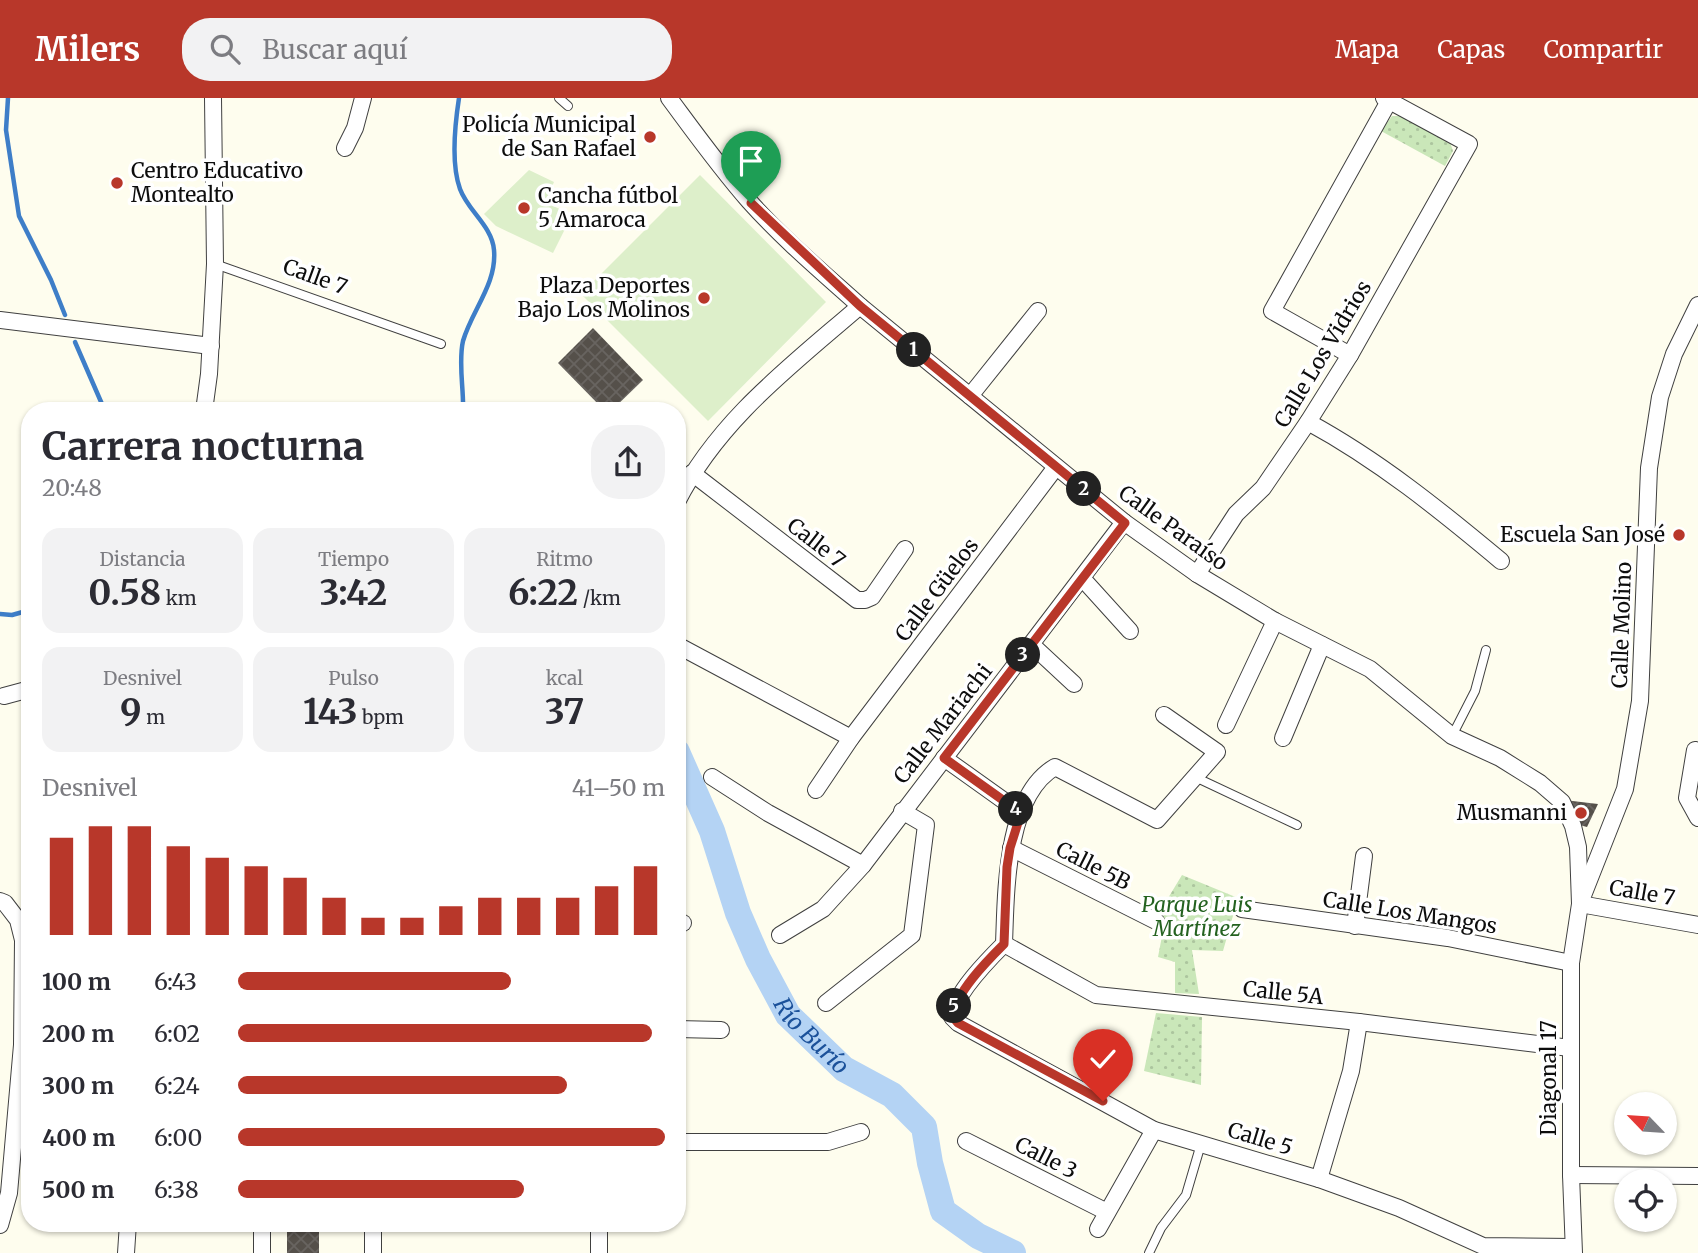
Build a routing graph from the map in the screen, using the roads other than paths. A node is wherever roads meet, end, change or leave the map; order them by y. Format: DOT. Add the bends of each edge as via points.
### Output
graph roads {
  1 [pos="214,98"];
  2 [pos="363,98"];
  3 [pos="559,98"];
  4 [pos="669,98"];
  5 [pos="1387,99"];
  6 [pos="568,106"];
  7 [pos="345,148"];
  8 [pos="215,264"];
  9 [pos="1698,305"];
  10 [pos="860,306"];
  11 [pos="1038,311"];
  12 [pos="0,320"];
  13 [pos="441,344"];
  14 [pos="211,346"];
  15 [pos="1350,355"];
  16 [pos="970,396"];
  17 [pos="205,402"];
  18 [pos="1308,422"];
  19 [pos="1056,467"];
  20 [pos="692,473"];
  21 [pos="686,485"];
  22 [pos="1125,523"];
  23 [pos="905,549"];
  24 [pos="1500,561"];
  25 [pos="1197,574"];
  26 [pos="1082,579"];
  27 [pos="1275,621"];
  28 [pos="1130,631"];
  29 [pos="1031,644"];
  30 [pos="1322,645"];
  31 [pos="686,650"];
  32 [pos="1486,650"];
  33 [pos="1074,684"];
  34 [pos="21,691"];
  35 [pos="4,696"];
  36 [pos="1164,715"];
  37 [pos="1226,725"];
  38 [pos="1452,736"];
  39 [pos="852,738"];
  40 [pos="1283,738"];
  41 [pos="1695,750"];
  42 [pos="944,758"];
  43 [pos="712,776"];
  44 [pos="1195,777"];
  45 [pos="816,790"];
  46 [pos="902,811"];
  47 [pos="1021,813"];
  48 [pos="1698,818"];
  49 [pos="1297,825"];
  50 [pos="1010,848"];
  51 [pos="1364,856"];
  52 [pos="863,865"];
  53 [pos="3,902"];
  54 [pos="1580,904"];
  55 [pos="1242,909"];
  56 [pos="1156,921"];
  57 [pos="1698,925"];
  58 [pos="1355,926"];
  59 [pos="21,932"];
  60 [pos="780,935"];
  61 [pos="1004,944"];
  62 [pos="1571,963"];
  63 [pos="826,1003"];
  64 [pos="1359,1022"];
  65 [pos="686,1029"];
  66 [pos="721,1030"];
  67 [pos="1570,1048"];
  68 [pos="21,1089"];
  69 [pos="1154,1130"];
  70 [pos="860,1132"];
  71 [pos="966,1141"];
  72 [pos="686,1142"];
  73 [pos="1201,1144"];
  74 [pos="1571,1175"];
  75 [pos="1698,1176"];
  76 [pos="1319,1180"];
  77 [pos="1107,1212"];
  78 [pos="0,1225"];
  79 [pos="1098,1229"];
  80 [pos="127,1232"];
  81 [pos="262,1232"];
  82 [pos="373,1232"];
  83 [pos="599,1232"];
  84 [pos="1573,1250"];
  85 [pos="126,1253"];
  86 [pos="262,1253"];
  87 [pos="373,1253"];
  88 [pos="598,1253"];
  89 [pos="1149,1253"];
  1 -- 8 [label="street"];
  2 -- 7 [label="street"];
  3 -- 6 [label="lane"];
  4 -- 10 [label="street, Calle Paraíso" via="751,203"];
  5 -- 15 [label="street" via="1272,311"];
  5 -- 15 [label="street, Calle Los Vidrios" via="1469,144"];
  8 -- 13 [label="lane, Calle 7"];
  8 -- 14 [label="street"];
  9 -- 54 [label="street, Calle Molino" via="1660,397 1648,468 1640,701 1625,789"];
  10 -- 16 [label="street, Calle Paraíso"];
  10 -- 20 [label="street" via="756,396"];
  11 -- 16 [label="street"];
  12 -- 14 [label="street"];
  14 -- 17 [label="street"];
  15 -- 18 [label="street, Calle Los Vidrios"];
  16 -- 19 [label="street, Calle Paraíso"];
  18 -- 24 [label="street" via="1433,504"];
  18 -- 25 [label="street, Calle Los Vidrios" via="1263,488 1236,514"];
  19 -- 22 [label="street, Calle Paraíso"];
  19 -- 39 [label="street, Calle Güelos"];
  20 -- 21 [label="street"];
  20 -- 23 [label="street, Calle 7" via="857,600 872,597"];
  22 -- 25 [label="street, Calle Paraíso"];
  22 -- 26 [label="street, Calle Mariachi"];
  25 -- 27 [label="street, Calle Paraíso"];
  26 -- 28 [label="street"];
  26 -- 29 [label="street, Calle Mariachi"];
  27 -- 30 [label="street, Calle Paraíso"];
  27 -- 37 [label="street"];
  29 -- 33 [label="street"];
  29 -- 42 [label="street, Calle Mariachi"];
  30 -- 38 [label="street, Calle Paraíso" via="1370,669"];
  30 -- 40 [label="street"];
  31 -- 39 [label="street"];
  32 -- 38 [label="lane" via="1475,691"];
  34 -- 35 [label="street"];
  36 -- 44 [label="street" via="1216,752"];
  38 -- 54 [label="street, Calle Paraíso" via="1500,758 1562,802 1578,847"];
  39 -- 45 [label="street, Calle Güelos"];
  41 -- 48 [label="street" via="1687,797"];
  42 -- 46 [label="street, Calle Mariachi"];
  42 -- 47 [label="street"];
  43 -- 52 [label="street"];
  44 -- 47 [label="street" via="1157,820 1055,767 1042,775"];
  44 -- 49 [label="lane"];
  46 -- 52 [label="street, Calle Mariachi"];
  46 -- 63 [label="street" via="926,825 912,935"];
  47 -- 50 [label="street"];
  50 -- 56 [label="street, Calle 5B"];
  50 -- 61 [label="street"];
  51 -- 58 [label="street"];
  52 -- 60 [label="street, Calle Mariachi" via="822,909"];
  53 -- 59 [label="street" via="18,920"];
  54 -- 57 [label="street, Calle 7"];
  54 -- 62 [label="street, Diagonal 17"];
  55 -- 58 [label="street, Calle Los Mangos"];
  58 -- 62 [label="street, Calle Los Mangos" via="1448,937"];
  61 -- 64 [label="street, Calle 5A" via="1096,995"];
  61 -- 69 [label="street, Calle 5" via="953,1007 953,1017"];
  62 -- 67 [label="street, Diagonal 17"];
  64 -- 67 [label="street, Calle 5A"];
  64 -- 76 [label="street" via="1351,1071"];
  65 -- 66 [label="street"];
  67 -- 74 [label="street, Diagonal 17"];
  68 -- 78 [label="street" via="9,1193"];
  69 -- 73 [label="street, Calle 5"];
  69 -- 77 [label="street"];
  70 -- 72 [label="street" via="828,1142"];
  71 -- 77 [label="street, Calle 3"];
  73 -- 76 [label="street, Calle 5"];
  73 -- 89 [label="lane" via="1186,1195"];
  74 -- 75 [label="street"];
  74 -- 84 [label="street, Diagonal 17"];
  76 -- 84 [label="street, Calle 5" via="1399,1208 1483,1246"];
  77 -- 79 [label="street"];
  80 -- 85 [label="street"];
  81 -- 86 [label="street"];
  82 -- 87 [label="street"];
  83 -- 88 [label="street"];
}
